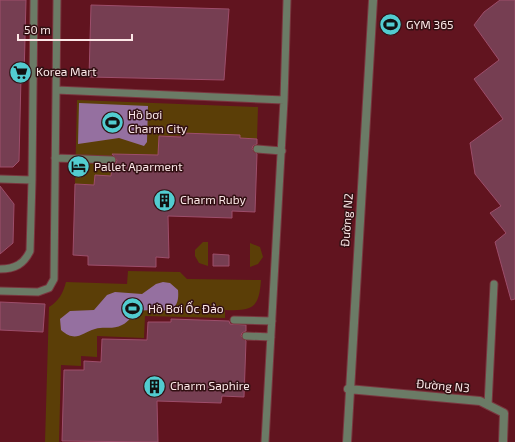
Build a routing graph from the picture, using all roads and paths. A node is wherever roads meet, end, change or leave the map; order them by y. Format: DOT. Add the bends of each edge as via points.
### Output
graph roads {
  1 [pos="34,0"];
  2 [pos="57,0"];
  3 [pos="286,0"];
  4 [pos="373,0"];
  5 [pos="56,90"];
  6 [pos="284,100"];
  7 [pos="257,149"];
  8 [pos="282,151"];
  9 [pos="55,158"];
  10 [pos="112,160"];
  11 [pos="0,178"];
  12 [pos="32,180"];
  13 [pos="0,269"];
  14 [pos="494,284"];
  15 [pos="0,291"];
  16 [pos="234,320"];
  17 [pos="272,321"];
  18 [pos="246,336"];
  19 [pos="271,337"];
  20 [pos="348,390"];
  21 [pos="488,405"];
  22 [pos="265,442"];
  23 [pos="346,442"];
  24 [pos="503,442"];
  1 -- 12 [label="lane"];
  2 -- 5 [label="lane"];
  3 -- 6 [label="lane"];
  4 -- 20 [label="street, Đường N2"];
  5 -- 6 [label="lane"];
  5 -- 9 [label="lane"];
  6 -- 8 [label="lane"];
  7 -- 8 [label="lane"];
  8 -- 17 [label="lane"];
  9 -- 10 [label="lane"];
  9 -- 15 [label="lane" via="54,279 49,288 38,292"];
  11 -- 12 [label="lane"];
  12 -- 13 [label="lane" via="30,251 26,260 16,267"];
  14 -- 21 [label="lane"];
  16 -- 17 [label="lane"];
  17 -- 19 [label="lane"];
  18 -- 19 [label="lane"];
  19 -- 22 [label="lane"];
  20 -- 21 [label="street, Đường N3" via="480,401"];
  20 -- 23 [label="street, Đường N2"];
  21 -- 24 [label="street, Đường N3" via="504,413"];
}
